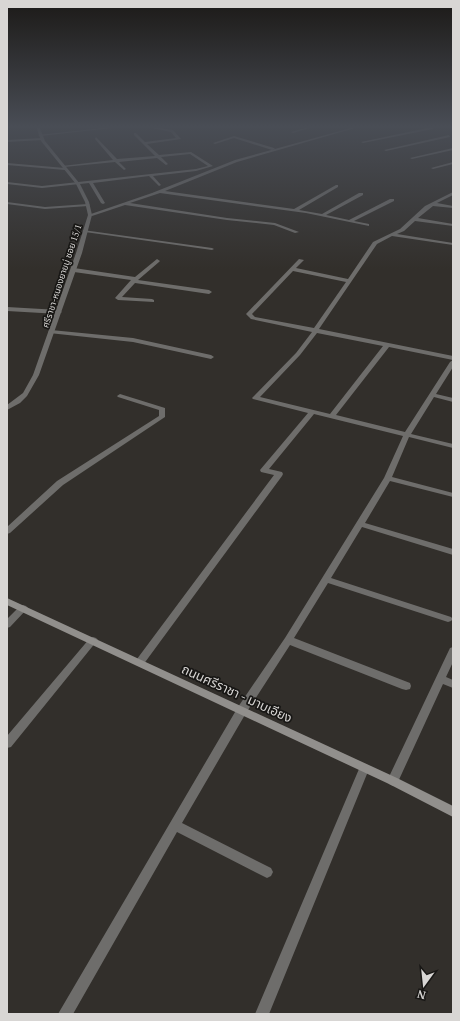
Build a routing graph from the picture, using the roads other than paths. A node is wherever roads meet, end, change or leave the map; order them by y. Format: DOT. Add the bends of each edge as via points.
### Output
graph roads {
  1 [pos="70,174"];
  2 [pos="168,174"];
  3 [pos="205,174"];
  4 [pos="150,176"];
  5 [pos="7,183"];
  6 [pos="91,183"];
  7 [pos="78,184"];
  8 [pos="159,185"];
  9 [pos="336,186"];
  10 [pos="160,192"];
  11 [pos="453,193"];
  12 [pos="361,194"];
  13 [pos="392,200"];
  14 [pos="7,203"];
  15 [pos="103,203"];
  16 [pos="126,203"];
  17 [pos="432,204"];
  18 [pos="88,206"];
  19 [pos="453,207"];
  20 [pos="295,210"];
  21 [pos="90,215"];
  22 [pos="323,215"];
  23 [pos="414,219"];
  24 [pos="350,221"];
  25 [pos="367,225"];
  26 [pos="453,225"];
  27 [pos="85,231"];
  28 [pos="297,232"];
  29 [pos="392,235"];
  30 [pos="453,244"];
  31 [pos="212,249"];
  32 [pos="301,260"];
  33 [pos="157,261"];
  34 [pos="292,269"];
  35 [pos="74,270"];
  36 [pos="135,280"];
  37 [pos="349,281"];
  38 [pos="209,292"];
  39 [pos="152,301"];
  40 [pos="7,310"];
  41 [pos="59,312"];
  42 [pos="316,330"];
  43 [pos="52,332"];
  44 [pos="387,345"];
  45 [pos="211,357"];
  46 [pos="453,358"];
  47 [pos="453,362"];
  48 [pos="433,395"];
  49 [pos="120,396"];
  50 [pos="453,400"];
  51 [pos="8,407"];
  52 [pos="312,412"];
  53 [pos="331,417"];
  54 [pos="407,434"];
  55 [pos="453,446"];
  56 [pos="388,478"];
  57 [pos="453,495"];
  58 [pos="360,524"];
  59 [pos="7,531"];
  60 [pos="453,552"];
  61 [pos="326,579"];
  62 [pos="7,601"];
  63 [pos="23,608"];
  64 [pos="448,619"];
  65 [pos="7,625"];
  66 [pos="93,640"];
  67 [pos="288,640"];
  68 [pos="453,652"];
  69 [pos="140,662"];
  70 [pos="440,679"];
  71 [pos="453,684"];
  72 [pos="406,686"];
  73 [pos="242,710"];
  74 [pos="7,744"];
  75 [pos="364,769"];
  76 [pos="393,781"];
  77 [pos="453,812"];
  78 [pos="175,825"];
  79 [pos="267,872"];
  80 [pos="65,1014"];
  81 [pos="262,1014"];
  1 -- 7 [label="street, ศรีราชา-หนองยายบู่ ซอย 15/1"];
  2 -- 4 [label="street"];
  3 -- 10 [label="street"];
  4 -- 6 [label="street"];
  4 -- 8 [label="street"];
  5 -- 7 [label="street" via="42,188"];
  6 -- 7 [label="street"];
  6 -- 15 [label="street"];
  7 -- 18 [label="street, ศรีราชา-หนองยายบู่ ซอย 15/1"];
  9 -- 20 [label="street"];
  10 -- 16 [label="street"];
  10 -- 20 [label="street"];
  11 -- 17 [label="street"];
  12 -- 22 [label="street"];
  13 -- 24 [label="street"];
  14 -- 18 [label="street" via="45,208"];
  16 -- 21 [label="street"];
  16 -- 28 [label="street" via="275,224"];
  17 -- 19 [label="street"];
  17 -- 23 [label="street"];
  18 -- 21 [label="street, ศรีราชา-หนองยายบู่ ซอย 15/1"];
  20 -- 22 [label="street"];
  21 -- 27 [label="street, ศรีราชา-หนองยายบู่ ซอย 15/1"];
  22 -- 24 [label="street"];
  23 -- 26 [label="street"];
  23 -- 29 [label="street"];
  24 -- 25 [label="street"];
  27 -- 31 [label="street"];
  27 -- 35 [label="street, ศรีราชา-หนองยายบู่ ซอย 15/1"];
  29 -- 30 [label="street"];
  29 -- 37 [label="street" via="375,243"];
  32 -- 34 [label="street"];
  33 -- 36 [label="street"];
  34 -- 37 [label="street"];
  34 -- 42 [label="street" via="249,314 253,318"];
  35 -- 36 [label="street"];
  35 -- 41 [label="street, ศรีราชา-หนองยายบู่ ซอย 15/1"];
  36 -- 38 [label="street"];
  36 -- 39 [label="street" via="118,298"];
  37 -- 42 [label="street"];
  40 -- 41 [label="street"];
  41 -- 43 [label="street, ศรีราชา-หนองยายบู่ ซอย 15/1"];
  42 -- 44 [label="street"];
  42 -- 52 [label="street" via="298,354 255,398"];
  43 -- 45 [label="street" via="133,340"];
  43 -- 51 [label="street, ศรีราชา-หนองยายบู่ ซอย 15/1" via="29,391 18,402"];
  44 -- 46 [label="street"];
  44 -- 53 [label="street"];
  47 -- 48 [label="street"];
  48 -- 50 [label="street"];
  48 -- 54 [label="street"];
  49 -- 59 [label="street" via="163,409 162,417 60,483"];
  52 -- 53 [label="street"];
  52 -- 69 [label="street" via="264,470 279,474"];
  53 -- 54 [label="street"];
  54 -- 55 [label="street"];
  54 -- 56 [label="street"];
  56 -- 57 [label="street"];
  56 -- 58 [label="street"];
  58 -- 60 [label="street"];
  58 -- 61 [label="street"];
  61 -- 64 [label="street"];
  61 -- 67 [label="street"];
  62 -- 63 [label="main road, ถนนศรีราชา - มาบเอียง"];
  63 -- 65 [label="street"];
  63 -- 66 [label="main road, ถนนศรีราชา - มาบเอียง"];
  66 -- 69 [label="main road, ถนนศรีราชา - มาบเอียง"];
  66 -- 74 [label="street"];
  67 -- 72 [label="street"];
  67 -- 73 [label="street"];
  68 -- 70 [label="street"];
  69 -- 73 [label="main road, ถนนศรีราชา - มาบเอียง"];
  70 -- 71 [label="street"];
  70 -- 76 [label="street"];
  73 -- 75 [label="main road, ถนนศรีราชา - มาบเอียง"];
  73 -- 78 [label="street"];
  75 -- 76 [label="main road, ถนนศรีราชา - มาบเอียง"];
  75 -- 81 [label="street"];
  76 -- 77 [label="main road, ถนนศรีราชา - มาบเอียง"];
  78 -- 79 [label="street"];
  78 -- 80 [label="street"];
}
